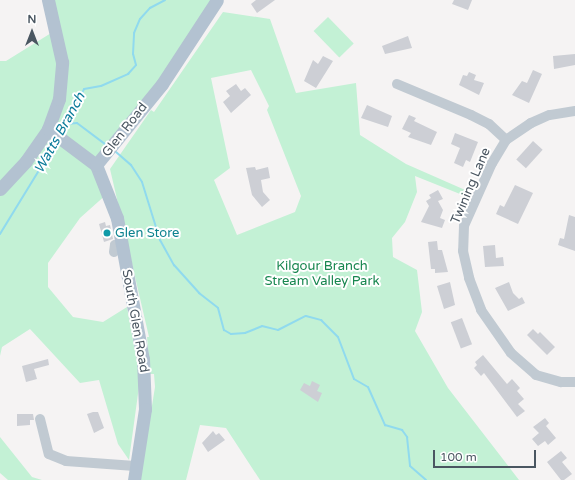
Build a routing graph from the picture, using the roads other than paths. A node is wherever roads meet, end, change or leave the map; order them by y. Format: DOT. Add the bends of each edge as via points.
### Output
graph roads {
  1 [pos="48,0"];
  2 [pos="217,0"];
  3 [pos="397,84"];
  4 [pos="575,111"];
  5 [pos="51,131"];
  6 [pos="506,140"];
  7 [pos="96,165"];
  8 [pos="0,189"];
  9 [pos="575,382"];
  10 [pos="40,419"];
  11 [pos="135,466"];
  12 [pos="134,480"];
  1 -- 5 [label="main road" via="62,62 59,99"];
  2 -- 7 [label="main road, Glen Road" via="162,84"];
  3 -- 6 [label="street" via="489,124"];
  4 -- 6 [label="street, Twining Lane" via="543,118"];
  5 -- 7 [label="main road, Glen Road"];
  5 -- 8 [label="main road"];
  6 -- 9 [label="street, Twining Lane" via="492,163 464,226 463,251 469,278 488,324 516,358 536,375 555,381"];
  7 -- 11 [label="main road, South Glen Road" via="117,218 118,247 146,386"];
  10 -- 11 [label="street" via="49,454 66,461"];
  11 -- 12 [label="main road, South Glen Road"];
}
